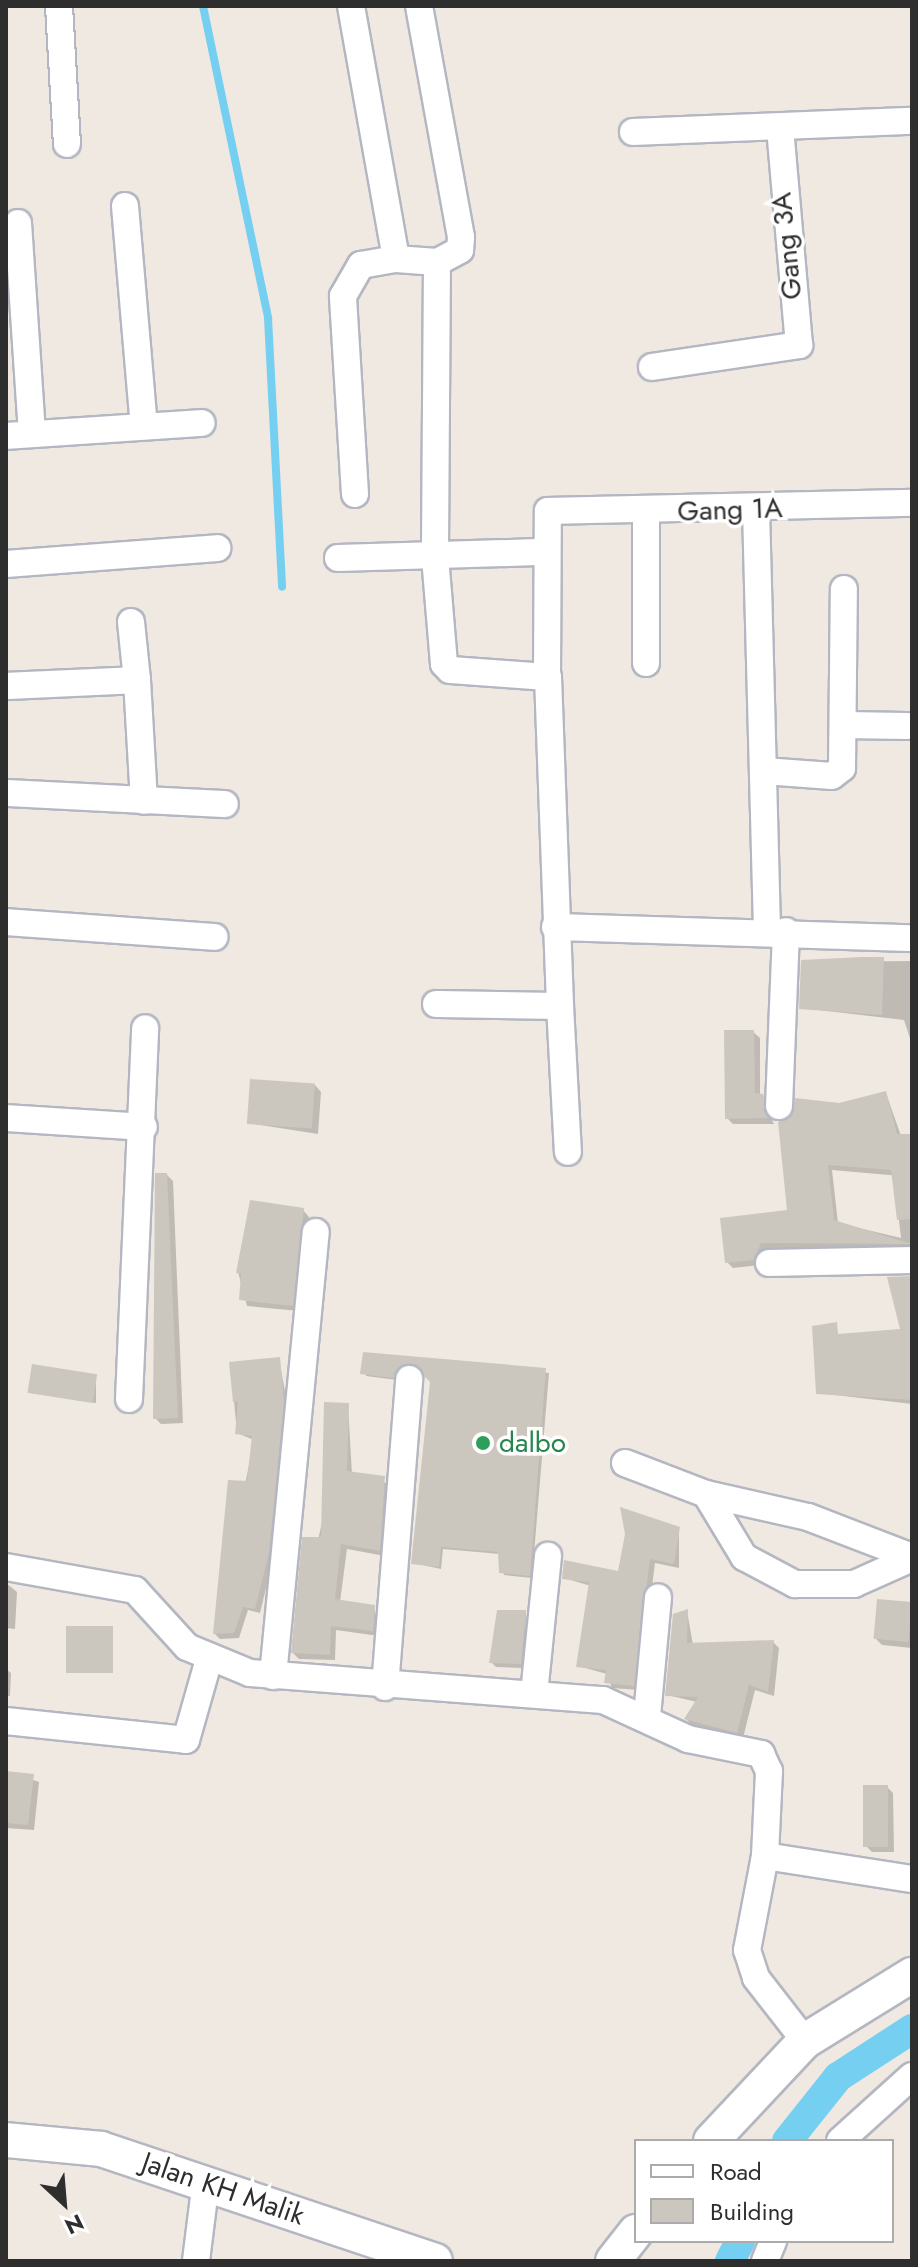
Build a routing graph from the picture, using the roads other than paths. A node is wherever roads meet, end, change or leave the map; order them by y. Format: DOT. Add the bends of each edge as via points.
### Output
graph roads {
  1 [pos="59,6"];
  2 [pos="351,6"];
  3 [pos="419,6"];
  4 [pos="912,121"];
  5 [pos="780,129"];
  6 [pos="633,132"];
  7 [pos="67,144"];
  8 [pos="125,206"];
  9 [pos="18,223"];
  10 [pos="396,259"];
  11 [pos="437,262"];
  12 [pos="652,367"];
  13 [pos="202,423"];
  14 [pos="144,426"];
  15 [pos="19,435"];
  16 [pos="355,494"];
  17 [pos="912,503"];
  18 [pos="756,509"];
  19 [pos="646,513"];
  20 [pos="217,548"];
  21 [pos="545,552"];
  22 [pos="435,557"];
  23 [pos="338,558"];
  24 [pos="6,564"];
  25 [pos="844,589"];
  26 [pos="131,622"];
  27 [pos="646,663"];
  28 [pos="547,675"];
  29 [pos="137,680"];
  30 [pos="6,686"];
  31 [pos="843,725"];
  32 [pos="907,726"];
  33 [pos="764,771"];
  34 [pos="6,793"];
  35 [pos="144,801"];
  36 [pos="225,804"];
  37 [pos="6,922"];
  38 [pos="555,927"];
  39 [pos="777,931"];
  40 [pos="214,937"];
  41 [pos="912,938"];
  42 [pos="436,1004"];
  43 [pos="560,1006"];
  44 [pos="145,1028"];
  45 [pos="779,1106"];
  46 [pos="6,1118"];
  47 [pos="144,1127"];
  48 [pos="568,1152"];
  49 [pos="316,1232"];
  50 [pos="912,1260"];
  51 [pos="769,1263"];
  52 [pos="409,1379"];
  53 [pos="129,1399"];
  54 [pos="625,1463"];
  55 [pos="706,1494"];
  56 [pos="548,1556"];
  57 [pos="912,1558"];
  58 [pos="6,1567"];
  59 [pos="658,1598"];
  60 [pos="209,1659"];
  61 [pos="273,1676"];
  62 [pos="385,1687"];
  63 [pos="534,1694"];
  64 [pos="647,1716"];
  65 [pos="6,1721"];
  66 [pos="765,1856"];
  67 [pos="912,1879"];
  68 [pos="912,1975"];
  69 [pos="805,2041"];
  70 [pos="912,2076"];
  71 [pos="713,2139"];
  72 [pos="842,2139"];
  73 [pos="6,2140"];
  74 [pos="206,2181"];
  75 [pos="634,2235"];
  76 [pos="196,2261"];
  77 [pos="435,2261"];
  78 [pos="613,2261"];
  1 -- 7 [label="street"];
  2 -- 10 [label="street"];
  3 -- 11 [label="street" via="461,237 460,250"];
  4 -- 5 [label="street"];
  5 -- 6 [label="street"];
  5 -- 12 [label="street, Gang 3A" via="799,345"];
  8 -- 14 [label="street"];
  9 -- 15 [label="street"];
  10 -- 11 [label="street"];
  10 -- 16 [label="street" via="361,265 343,296"];
  11 -- 22 [label="street"];
  13 -- 14 [label="street"];
  14 -- 15 [label="street"];
  17 -- 18 [label="street, Gang 1A"];
  18 -- 19 [label="street, Gang 1A"];
  18 -- 33 [label="street"];
  19 -- 21 [label="street, Gang 1A" via="548,511"];
  19 -- 27 [label="street"];
  20 -- 24 [label="street"];
  21 -- 22 [label="street"];
  21 -- 28 [label="street"];
  22 -- 23 [label="street"];
  22 -- 28 [label="street" via="446,668"];
  25 -- 31 [label="street"];
  26 -- 29 [label="street"];
  28 -- 38 [label="street"];
  29 -- 30 [label="street"];
  29 -- 35 [label="street"];
  31 -- 32 [label="street"];
  31 -- 33 [label="street" via="837,774"];
  33 -- 39 [label="street"];
  34 -- 35 [label="street"];
  35 -- 36 [label="street"];
  37 -- 40 [label="street"];
  38 -- 39 [label="street"];
  38 -- 43 [label="street"];
  39 -- 41 [label="street"];
  39 -- 45 [label="street"];
  42 -- 43 [label="street"];
  43 -- 48 [label="street"];
  44 -- 47 [label="street"];
  46 -- 47 [label="street"];
  47 -- 53 [label="street"];
  49 -- 61 [label="street"];
  50 -- 51 [label="street"];
  52 -- 62 [label="street"];
  54 -- 55 [label="street"];
  55 -- 57 [label="street" via="808,1517"];
  55 -- 57 [label="street" via="744,1557 795,1584 854,1584"];
  56 -- 63 [label="street"];
  58 -- 60 [label="street" via="135,1590 187,1647"];
  59 -- 64 [label="street"];
  60 -- 61 [label="street"];
  60 -- 65 [label="street" via="186,1740"];
  61 -- 62 [label="street"];
  62 -- 63 [label="street"];
  63 -- 64 [label="street" via="603,1700"];
  64 -- 66 [label="street" via="688,1739 761,1754 769,1771"];
  66 -- 67 [label="street"];
  66 -- 69 [label="street" via="748,1932 750,1964"];
  68 -- 69 [label="street"];
  69 -- 71 [label="street"];
  70 -- 72 [label="street"];
  73 -- 74 [label="street, Jalan KH Malik" via="101,2149"];
  74 -- 76 [label="street"];
  74 -- 77 [label="street, Jalan KH Malik"];
  75 -- 78 [label="street"];
}
